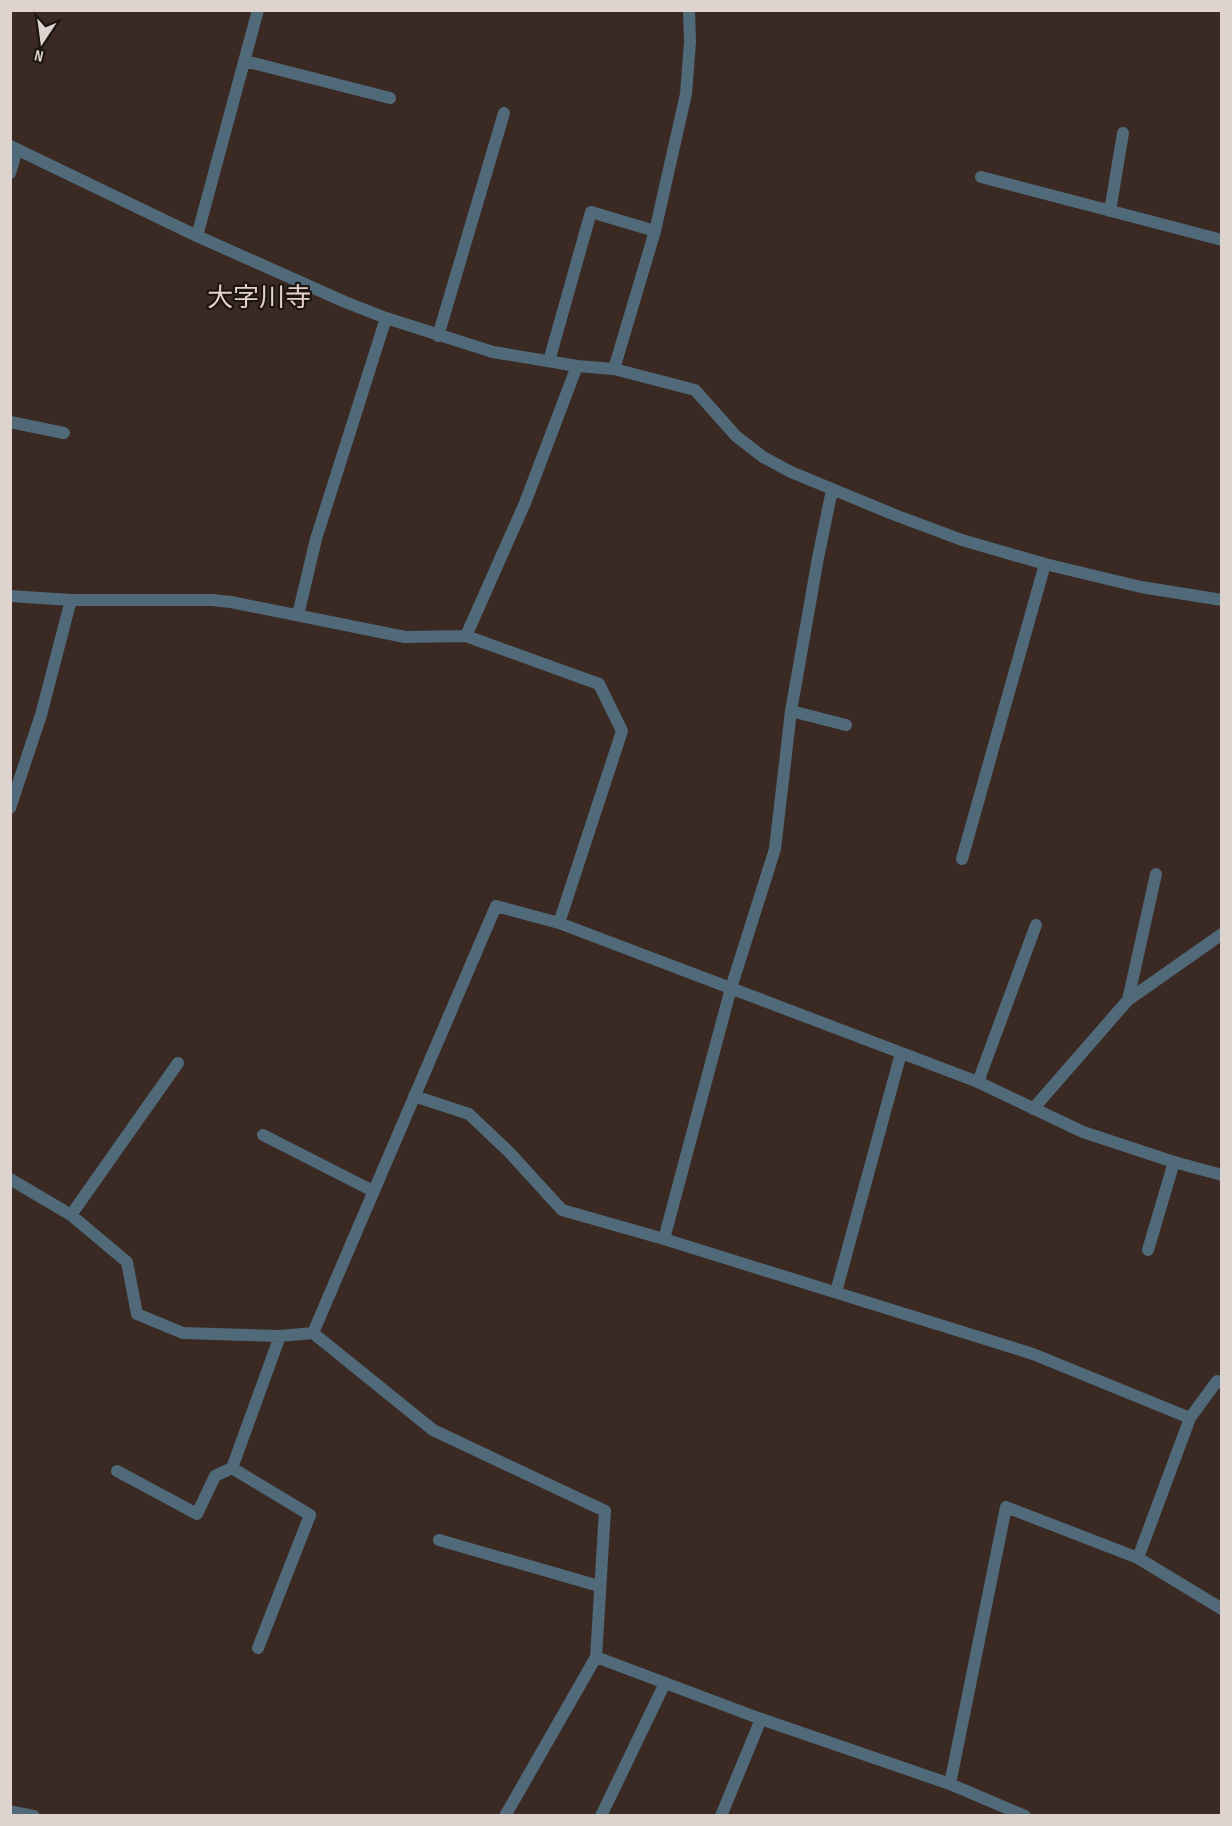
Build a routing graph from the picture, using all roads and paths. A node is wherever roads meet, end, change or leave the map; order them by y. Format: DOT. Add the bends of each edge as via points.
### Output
graph roads {
  1 [pos="258,10"];
  2 [pos="689,10"];
  3 [pos="245,61"];
  4 [pos="390,98"];
  5 [pos="504,114"];
  6 [pos="1123,133"];
  7 [pos="14,148"];
  8 [pos="10,173"];
  9 [pos="981,177"];
  10 [pos="1110,211"];
  11 [pos="655,231"];
  12 [pos="198,236"];
  13 [pos="1221,240"];
  14 [pos="386,318"];
  15 [pos="438,336"];
  16 [pos="549,360"];
  17 [pos="577,366"];
  18 [pos="614,369"];
  19 [pos="10,422"];
  20 [pos="64,433"];
  21 [pos="832,490"];
  22 [pos="1044,564"];
  23 [pos="10,596"];
  24 [pos="71,600"];
  25 [pos="1221,600"];
  26 [pos="298,615"];
  27 [pos="466,636"];
  28 [pos="791,711"];
  29 [pos="846,725"];
  30 [pos="10,808"];
  31 [pos="962,860"];
  32 [pos="1156,874"];
  33 [pos="559,923"];
  34 [pos="1036,925"];
  35 [pos="1221,934"];
  36 [pos="731,988"];
  37 [pos="1128,1000"];
  38 [pos="901,1053"];
  39 [pos="178,1063"];
  40 [pos="978,1082"];
  41 [pos="414,1096"];
  42 [pos="1033,1109"];
  43 [pos="263,1136"];
  44 [pos="1174,1162"];
  45 [pos="1221,1175"];
  46 [pos="10,1179"];
  47 [pos="373,1191"];
  48 [pos="71,1215"];
  49 [pos="664,1239"];
  50 [pos="1148,1250"];
  51 [pos="836,1293"];
  52 [pos="314,1333"];
  53 [pos="280,1336"];
  54 [pos="1221,1383"];
  55 [pos="1190,1418"];
  56 [pos="232,1468"];
  57 [pos="117,1471"];
  58 [pos="439,1540"];
  59 [pos="1138,1558"];
  60 [pos="599,1586"];
  61 [pos="1221,1609"];
  62 [pos="258,1648"];
  63 [pos="596,1657"];
  64 [pos="665,1683"];
  65 [pos="761,1719"];
  66 [pos="950,1784"];
  67 [pos="10,1811"];
  68 [pos="1007,1812"];
  69 [pos="34,1815"];
  70 [pos="505,1815"];
  71 [pos="601,1815"];
  72 [pos="721,1815"];
  73 [pos="1024,1815"];
  1 -- 3 [label="street"];
  2 -- 11 [label="street" via="686,94"];
  3 -- 4 [label="street"];
  3 -- 12 [label="street"];
  5 -- 15 [label="street"];
  6 -- 10 [label="street"];
  7 -- 8 [label="street"];
  7 -- 12 [label="street"];
  9 -- 10 [label="street"];
  10 -- 13 [label="street"];
  11 -- 16 [label="street" via="591,212"];
  11 -- 18 [label="street"];
  12 -- 14 [label="street"];
  14 -- 15 [label="street"];
  14 -- 26 [label="street" via="316,539"];
  15 -- 16 [label="street" via="493,352"];
  16 -- 17 [label="street"];
  17 -- 18 [label="street"];
  17 -- 27 [label="street" via="525,503"];
  18 -- 21 [label="street" via="695,390 736,436 763,457"];
  19 -- 20 [label="street"];
  21 -- 22 [label="street" via="962,540"];
  21 -- 28 [label="street"];
  22 -- 25 [label="street" via="1141,587"];
  22 -- 31 [label="street"];
  23 -- 24 [label="street"];
  24 -- 26 [label="street" via="212,600"];
  24 -- 30 [label="street" via="41,715"];
  26 -- 27 [label="street" via="405,637"];
  27 -- 33 [label="street" via="600,684 622,731"];
  28 -- 29 [label="street"];
  28 -- 36 [label="street" via="775,849"];
  32 -- 37 [label="street"];
  33 -- 36 [label="street"];
  33 -- 41 [label="street" via="496,906"];
  34 -- 40 [label="street"];
  35 -- 37 [label="street"];
  36 -- 38 [label="street"];
  36 -- 49 [label="street"];
  37 -- 42 [label="street"];
  38 -- 40 [label="street"];
  38 -- 51 [label="street"];
  39 -- 48 [label="street"];
  40 -- 42 [label="street"];
  41 -- 47 [label="street"];
  41 -- 49 [label="street" via="469,1114 562,1210"];
  42 -- 44 [label="street" via="1083,1132"];
  43 -- 47 [label="street"];
  44 -- 45 [label="street"];
  44 -- 50 [label="street"];
  46 -- 48 [label="street"];
  47 -- 52 [label="street"];
  48 -- 53 [label="street" via="127,1262 137,1314 183,1333"];
  49 -- 51 [label="street"];
  51 -- 55 [label="street" via="1033,1354"];
  52 -- 53 [label="street"];
  52 -- 60 [label="street" via="433,1430 605,1511"];
  53 -- 56 [label="street"];
  54 -- 55 [label="street" via="1217,1381"];
  55 -- 59 [label="street"];
  56 -- 57 [label="street" via="215,1476 197,1514"];
  56 -- 62 [label="street" via="310,1515"];
  58 -- 60 [label="street"];
  59 -- 61 [label="street"];
  59 -- 66 [label="street" via="1006,1507"];
  60 -- 63 [label="street"];
  63 -- 64 [label="street"];
  63 -- 70 [label="street"];
  64 -- 65 [label="street"];
  64 -- 71 [label="street"];
  65 -- 66 [label="street"];
  65 -- 72 [label="street"];
  66 -- 68 [label="street"];
  67 -- 69 [label="street"];
  68 -- 73 [label="street"];
}
